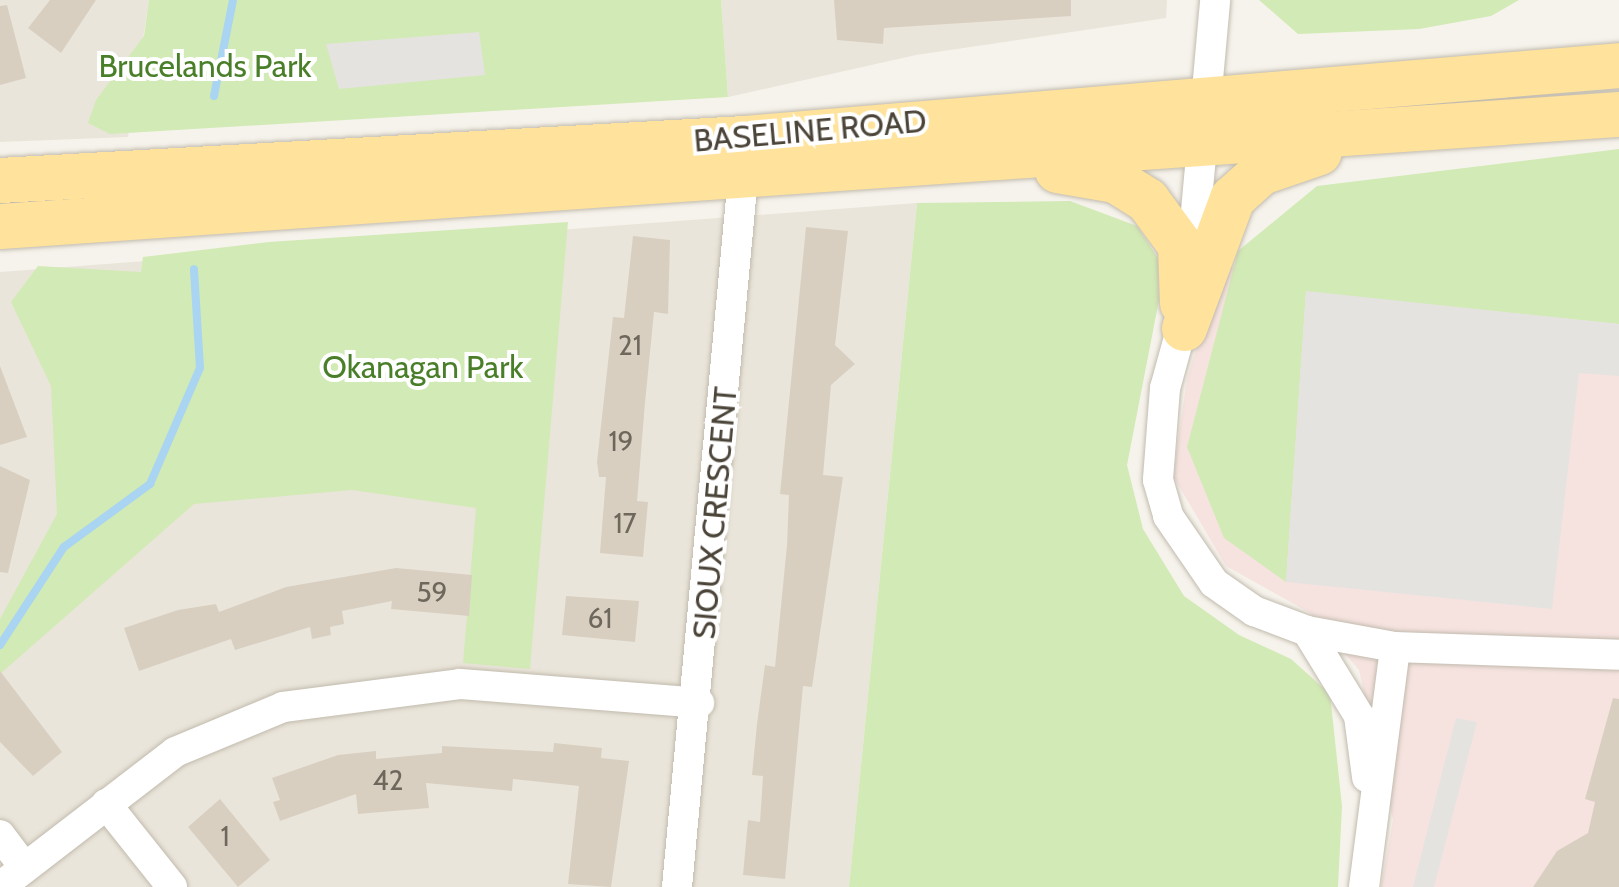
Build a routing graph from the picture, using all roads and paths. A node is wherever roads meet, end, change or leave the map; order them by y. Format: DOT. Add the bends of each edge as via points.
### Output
graph roads {
  1 [pos="1215,0"];
  2 [pos="1619,65"];
  3 [pos="1208,94"];
  4 [pos="1619,114"];
  5 [pos="1438,128"];
  6 [pos="1205,143"];
  7 [pos="744,158"];
  8 [pos="956,161"];
  9 [pos="0,180"];
  10 [pos="0,226"];
  11 [pos="1184,328"];
  12 [pos="1307,632"];
  13 [pos="1395,648"];
  14 [pos="1619,655"];
  15 [pos="699,704"];
  16 [pos="106,804"];
  17 [pos="1371,810"];
  18 [pos="0,835"];
  19 [pos="22,864"];
  20 [pos="0,887"];
  21 [pos="172,887"];
  22 [pos="677,887"];
  23 [pos="1364,887"];
  1 -- 3 [label="street"];
  2 -- 3 [label="main road, BASELINE ROAD"];
  3 -- 6 [label="street"];
  3 -- 7 [label="main road, BASELINE ROAD"];
  4 -- 5 [label="main road, BASELINE ROAD"];
  5 -- 6 [label="main road, BASELINE ROAD"];
  5 -- 11 [label="main road" via="1292,158 1261,172 1220,218"];
  6 -- 8 [label="main road, BASELINE ROAD"];
  6 -- 11 [label="street"];
  7 -- 8 [label="main road, BASELINE ROAD"];
  7 -- 9 [label="main road, BASELINE ROAD"];
  7 -- 10 [label="main road, BASELINE ROAD"];
  7 -- 15 [label="street, SIOUX CRESCENT"];
  8 -- 11 [label="main road" via="1089,173 1147,200 1180,245"];
  11 -- 12 [label="street" via="1158,439 1168,516 1214,582 1254,611"];
  12 -- 13 [label="street"];
  12 -- 17 [label="street" via="1358,716"];
  13 -- 14 [label="street"];
  13 -- 17 [label="street"];
  15 -- 16 [label="street" via="460,684 340,694 283,707 175,752"];
  15 -- 22 [label="street, SIOUX CRESCENT"];
  16 -- 19 [label="street"];
  16 -- 21 [label="street"];
  17 -- 23 [label="street"];
  18 -- 19 [label="street"];
  19 -- 20 [label="street"];
}
